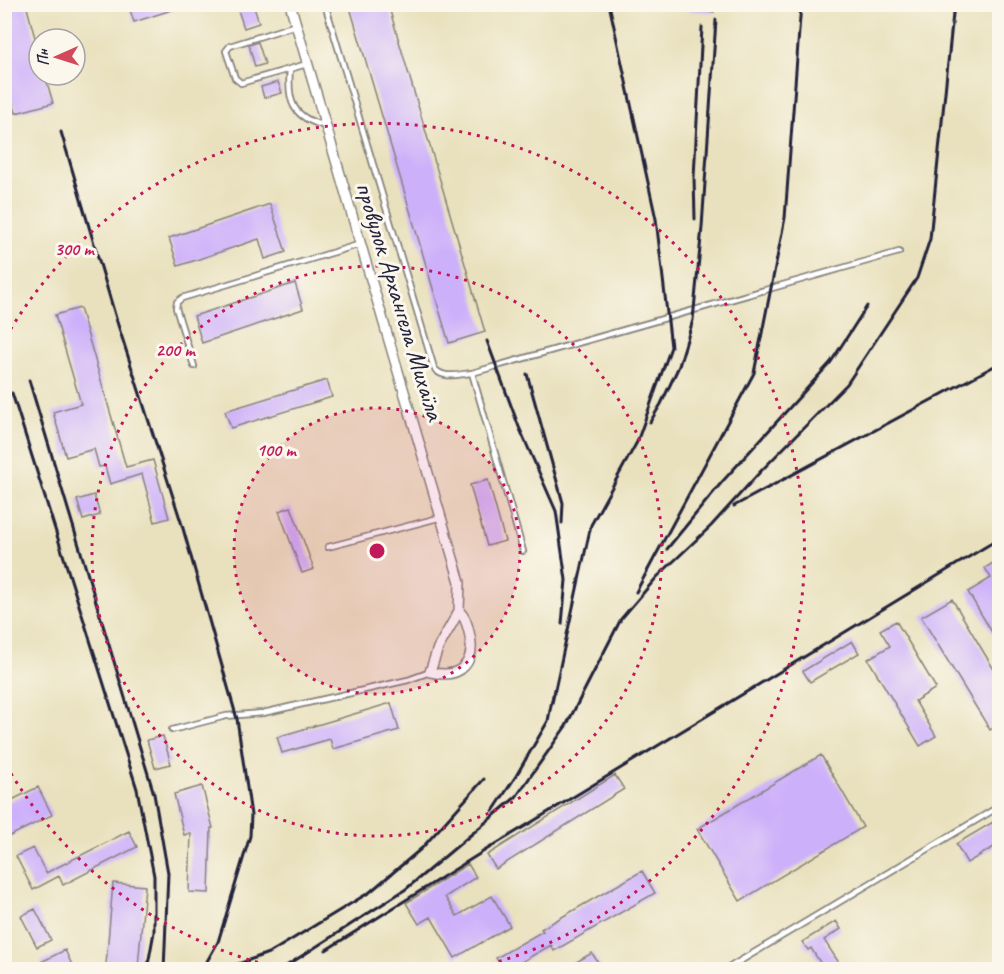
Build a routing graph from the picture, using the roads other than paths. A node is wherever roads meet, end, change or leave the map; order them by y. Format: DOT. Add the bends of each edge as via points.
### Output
graph roads {
  1 [pos="290,4"];
  2 [pos="325,4"];
  3 [pos="296,25"];
  4 [pos="307,64"];
  5 [pos="290,69"];
  6 [pos="326,126"];
  7 [pos="361,244"];
  8 [pos="898,252"];
  9 [pos="194,366"];
  10 [pos="472,373"];
  11 [pos="442,517"];
  12 [pos="328,547"];
  13 [pos="523,551"];
  14 [pos="459,610"];
  15 [pos="430,672"];
  16 [pos="172,730"];
  17 [pos="999,806"];
  18 [pos="725,969"];
  1 -- 3 [label="street, провулок Архангела Михаїла"];
  2 -- 10 [label="lane" via="434,368 445,376"];
  3 -- 4 [label="street, провулок Архангела Михаїла"];
  3 -- 5 [label="lane" via="230,46 226,51 235,78 241,82"];
  4 -- 5 [label="lane"];
  4 -- 6 [label="street, провулок Архангела Михаїла"];
  5 -- 6 [label="lane" via="290,100 294,109 312,123"];
  6 -- 7 [label="street, провулок Архангела Михаїла"];
  7 -- 9 [label="lane" via="182,298 176,308"];
  7 -- 11 [label="street, провулок Архангела Михаїла"];
  8 -- 10 [label="lane"];
  10 -- 13 [label="lane"];
  11 -- 12 [label="lane"];
  11 -- 14 [label="street, провулок Архангела Михаїла" via="460,582"];
  14 -- 15 [label="street, провулок Архангела Михаїла"];
  14 -- 15 [label="street, провулок Архангела Михаїла" via="472,644 468,663 446,674"];
  15 -- 16 [label="lane" via="263,713 226,716"];
  17 -- 18 [label="lane"];
}
